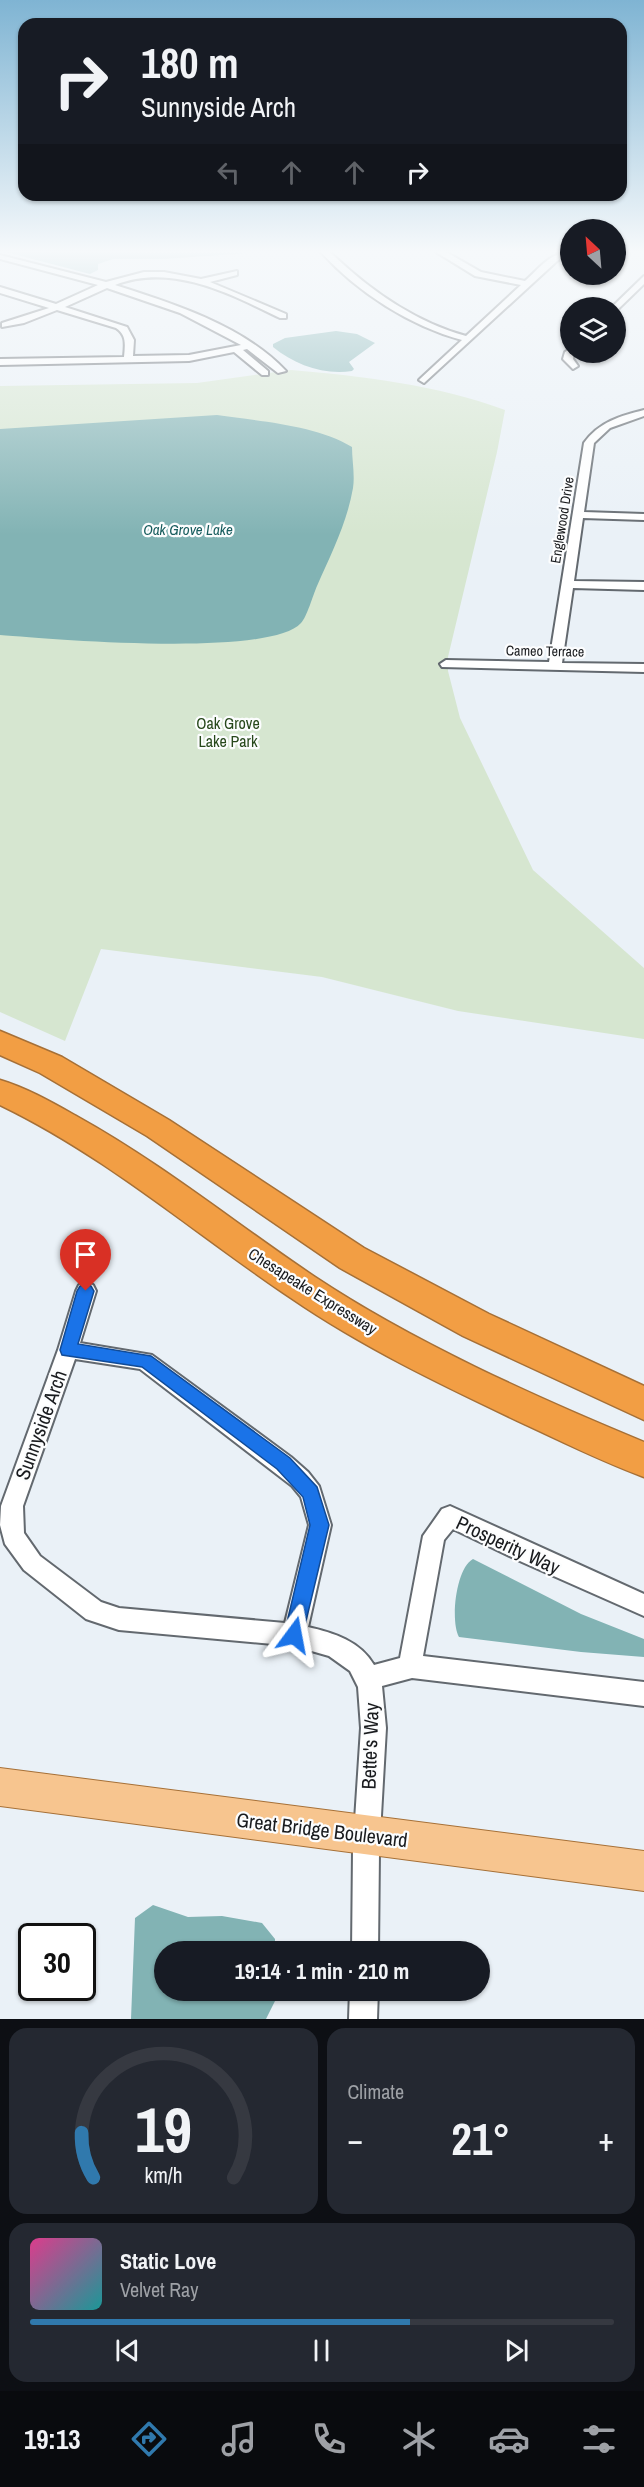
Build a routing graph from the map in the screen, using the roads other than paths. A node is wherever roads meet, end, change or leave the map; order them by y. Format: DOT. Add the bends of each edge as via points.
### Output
graph roads {
  1 [pos="129,346"];
  2 [pos="230,346"];
  3 [pos="249,346"];
  4 [pos="250,346"];
  5 [pos="461,346"];
  6 [pos="235,349"];
  7 [pos="128,359"];
  8 [pos="0,362"];
  9 [pos="571,363"];
  10 [pos="573,366"];
  11 [pos="281,371"];
  12 [pos="265,374"];
  13 [pos="424,380"];
  14 [pos="644,413"];
  15 [pos="578,515"];
  16 [pos="644,517"];
  17 [pos="567,584"];
  18 [pos="644,586"];
  19 [pos="446,664"];
  20 [pos="555,666"];
  21 [pos="644,668"];
  22 [pos="0,1042"];
  23 [pos="0,1091"];
  24 [pos="86,1291"];
  25 [pos="68,1350"];
  26 [pos="644,1404"];
  27 [pos="644,1460"];
  28 [pos="644,1605"];
  29 [pos="294,1635"];
  30 [pos="412,1666"];
  31 [pos="367,1679"];
  32 [pos="644,1694"];
  33 [pos="0,1787"];
  34 [pos="367,1836"];
  35 [pos="644,1871"];
  36 [pos="365,1941"];
  37 [pos="364,2001"];
  38 [pos="363,2019"];
  1 -- 7 [label="street"];
  2 -- 6 [label="street"];
  3 -- 6 [label="street"];
  4 -- 11 [label="street"];
  5 -- 13 [label="street"];
  6 -- 7 [label="street" via="189,358"];
  6 -- 12 [label="street"];
  7 -- 8 [label="street"];
  9 -- 10 [label="street"];
  14 -- 15 [label="street, Englewood Drive" via="610,424 593,435"];
  15 -- 16 [label="street"];
  15 -- 17 [label="street, Englewood Drive"];
  17 -- 18 [label="street"];
  17 -- 20 [label="street, Englewood Drive"];
  19 -- 20 [label="street, Cameo Terrace"];
  20 -- 21 [label="street, Cameo Terrace"];
  22 -- 26 [label="highway" via="51,1065 158,1128 352,1258 477,1325"];
  23 -- 27 [label="highway, Chesapeake Expressway" via="103,1148 306,1290 393,1340 460,1376"];
  24 -- 25 [label="street, Sunnyside Arch"];
  25 -- 29 [label="street" via="146,1361 300,1479 310,1493 320,1525"];
  25 -- 29 [label="street, Sunnyside Arch" via="12,1506 14,1537 32,1563 94,1611 119,1619"];
  28 -- 30 [label="street, Prosperity Way" via="450,1516 434,1536 411,1651"];
  29 -- 31 [label="street, Bette's Way" via="334,1645 353,1657"];
  30 -- 31 [label="street"];
  30 -- 32 [label="street"];
  31 -- 34 [label="street, Bette's Way" via="374,1703"];
  33 -- 34 [label="main road, Great Bridge Boulevard"];
  34 -- 35 [label="main road, Great Bridge Boulevard"];
  34 -- 36 [label="street, Bette's Way"];
  37 -- 38 [label="street"];
}
